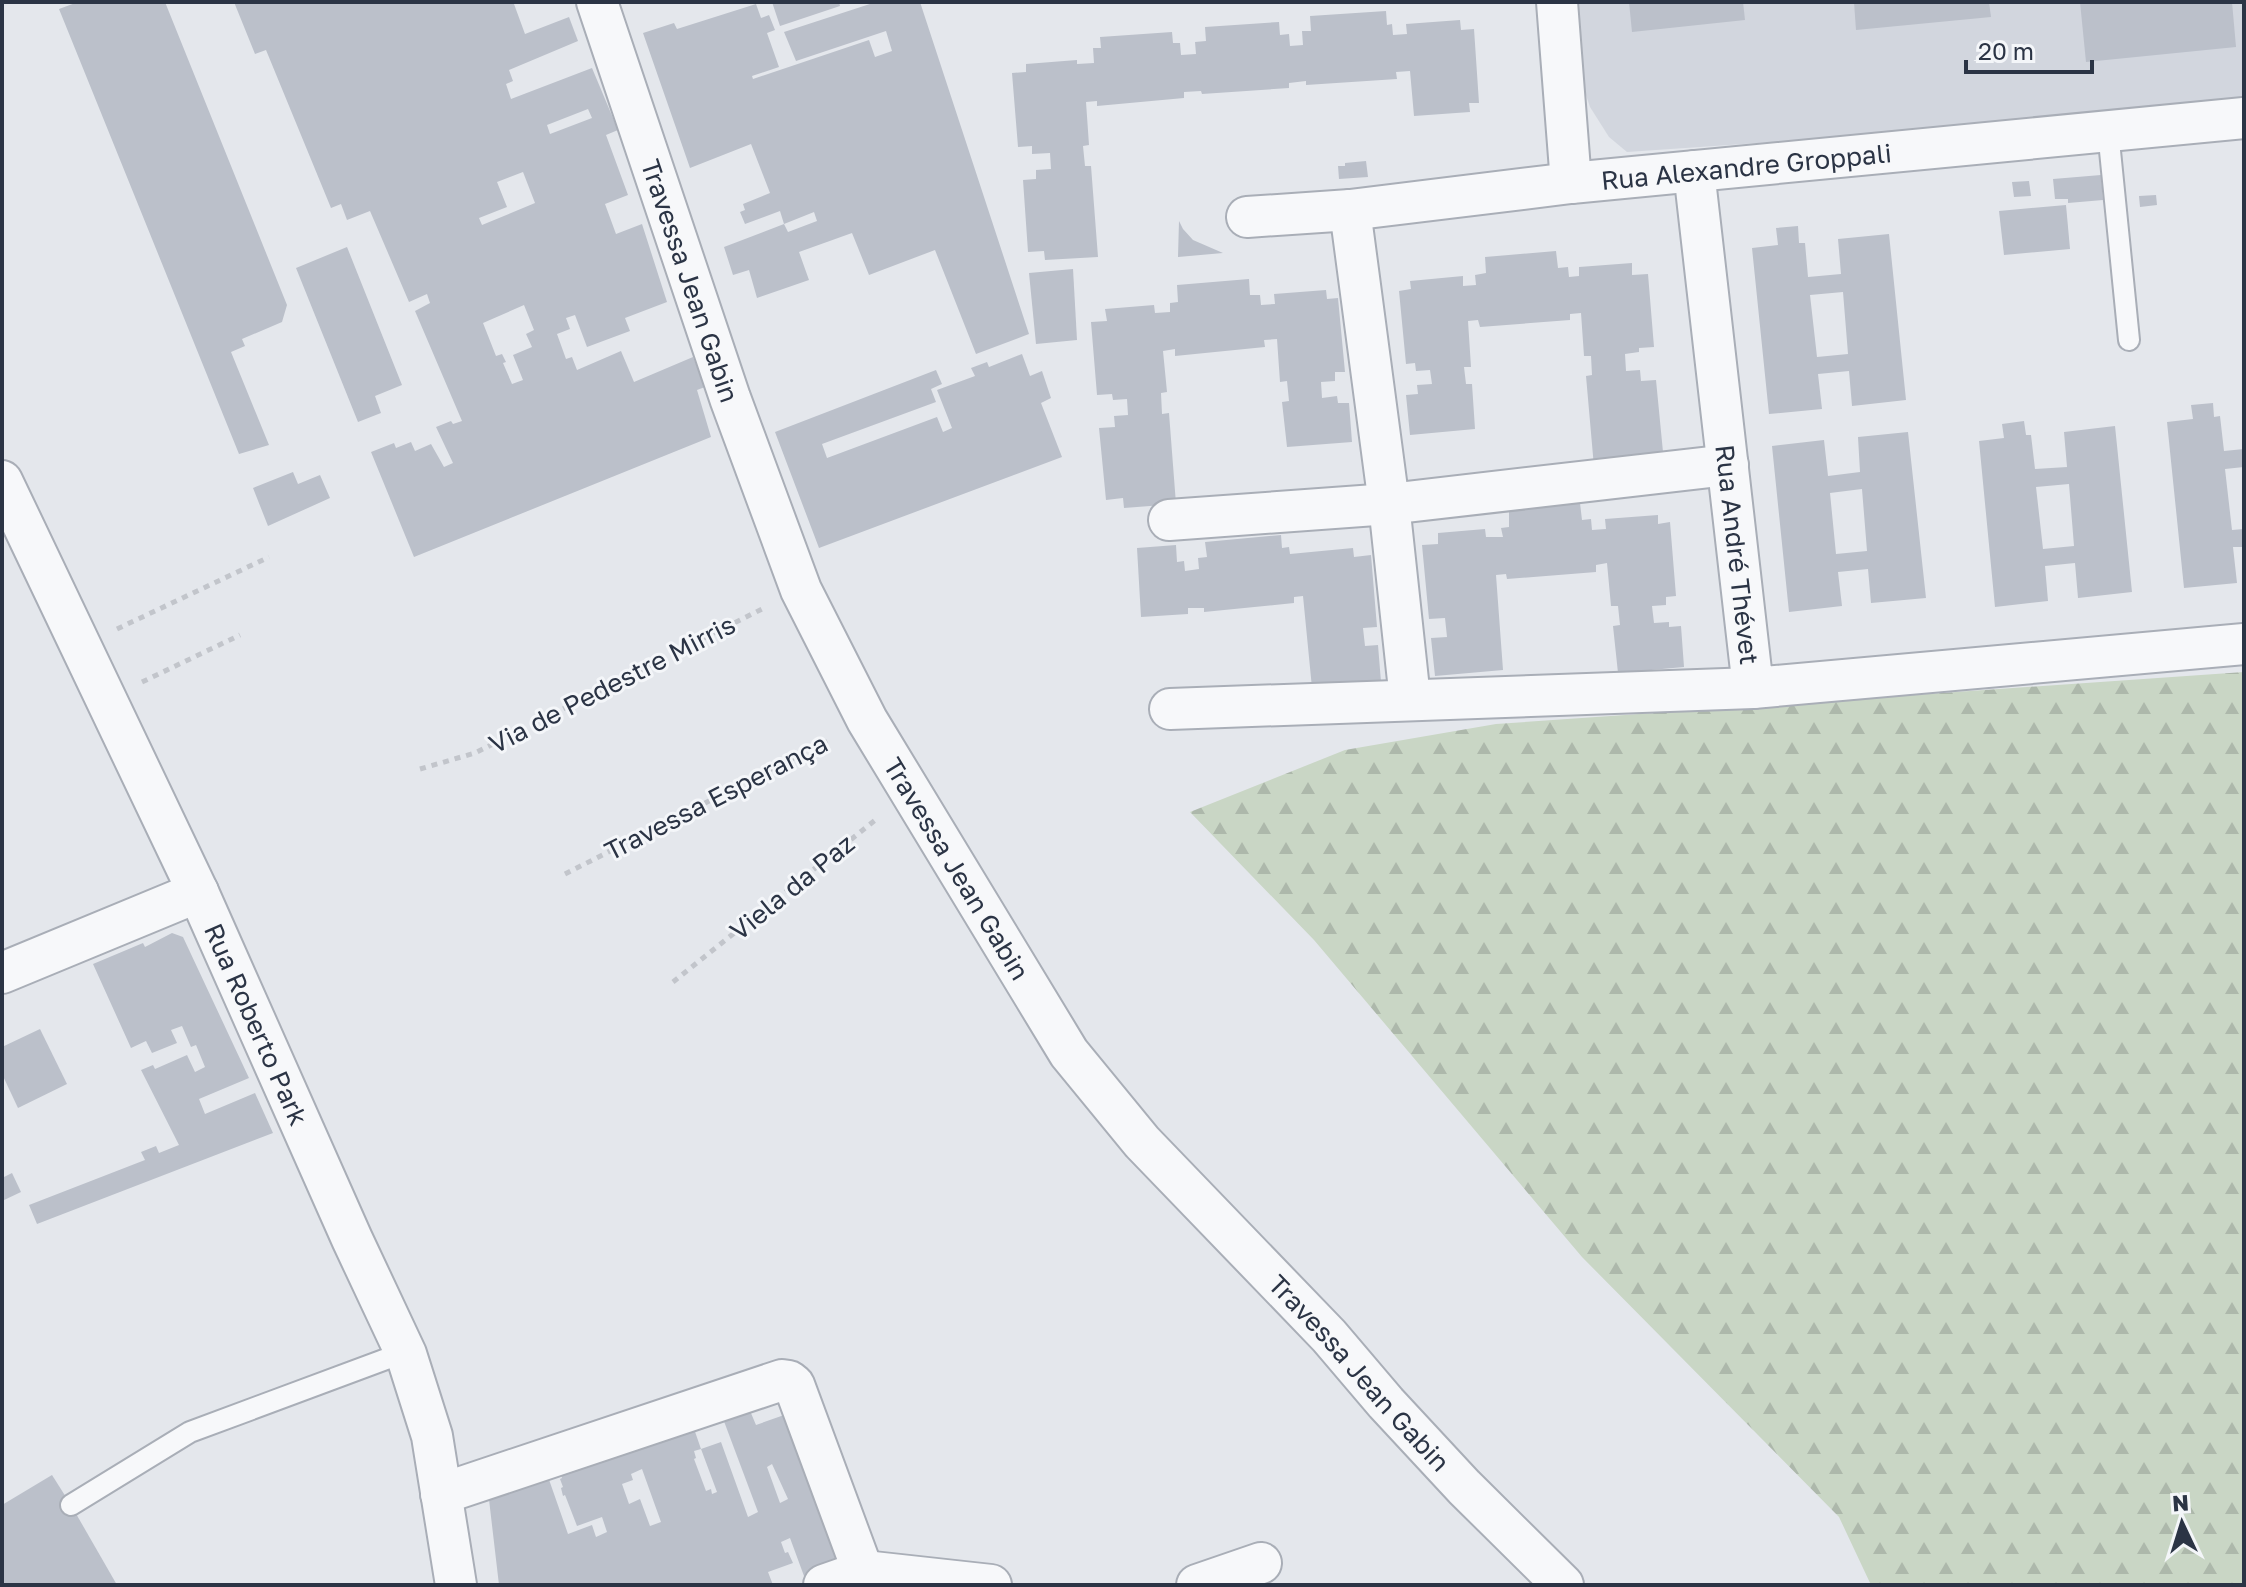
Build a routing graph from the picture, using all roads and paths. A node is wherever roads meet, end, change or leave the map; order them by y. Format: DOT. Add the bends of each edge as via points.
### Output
graph roads {
  1 [pos="597,2"];
  2 [pos="1557,2"];
  3 [pos="2244,118"];
  4 [pos="2108,131"];
  5 [pos="1694,171"];
  6 [pos="1571,183"];
  7 [pos="1350,210"];
  8 [pos="1247,217"];
  9 [pos="2129,340"];
  10 [pos="1728,465"];
  11 [pos="2,481"];
  12 [pos="1389,504"];
  13 [pos="1169,520"];
  14 [pos="269,557"];
  15 [pos="801,590"];
  16 [pos="240,635"];
  17 [pos="2244,644"];
  18 [pos="80,646"];
  19 [pos="1753,688"];
  20 [pos="105,699"];
  21 [pos="1410,699"];
  22 [pos="1170,709"];
  23 [pos="867,720"];
  24 [pos="420,769"];
  25 [pos="911,792"];
  26 [pos="565,874"];
  27 [pos="198,892"];
  28 [pos="2,973"];
  29 [pos="673,982"];
  30 [pos="406,1354"];
  31 [pos="441,1494"];
  32 [pos="71,1505"];
  33 [pos="1261,1563"];
  34 [pos="866,1578"];
  35 [pos="456,1585"];
  36 [pos="824,1585"];
  37 [pos="991,1585"];
  38 [pos="1197,1585"];
  39 [pos="1563,1585"];
  1 -- 15 [label="street, Travessa Jean Gabin" via="730,398"];
  2 -- 6 [label="street"];
  3 -- 4 [label="street, Rua Alexandre Groppali"];
  4 -- 5 [label="street, Rua Alexandre Groppali"];
  4 -- 9 [label="lane"];
  5 -- 6 [label="street, Rua Alexandre Groppali"];
  5 -- 10 [label="street, Rua André Thévet"];
  6 -- 7 [label="street, Rua Alexandre Groppali"];
  7 -- 8 [label="street, Rua Alexandre Groppali"];
  7 -- 12 [label="street"];
  10 -- 12 [label="street"];
  10 -- 19 [label="street, Rua André Thévet"];
  11 -- 18 [label="street, Rua Roberto Park"];
  12 -- 13 [label="street"];
  12 -- 21 [label="street"];
  14 -- 18 [label="path"];
  15 -- 23 [label="street, Travessa Jean Gabin"];
  15 -- 24 [label="path, Via de Pedestre Mirris" via="475,753"];
  16 -- 20 [label="path"];
  17 -- 19 [label="street, Rua André Thévet"];
  18 -- 20 [label="street, Rua Roberto Park"];
  19 -- 21 [label="street"];
  20 -- 27 [label="street, Rua Roberto Park"];
  21 -- 22 [label="street"];
  23 -- 25 [label="street, Travessa Jean Gabin"];
  23 -- 26 [label="path, Travessa Esperança"];
  25 -- 29 [label="path, Viela da Paz"];
  25 -- 39 [label="street, Travessa Jean Gabin" via="1069,1053 1142,1142 1329,1336 1464,1487"];
  27 -- 28 [label="street"];
  27 -- 30 [label="street, Rua Roberto Park"];
  30 -- 31 [label="street, Rua Roberto Park" via="432,1436"];
  30 -- 32 [label="lane" via="190,1432"];
  31 -- 34 [label="street" via="789,1381"];
  31 -- 35 [label="street, Rua Roberto Park"];
  33 -- 38 [label="street"];
  34 -- 36 [label="street"];
  34 -- 37 [label="street"];
}
